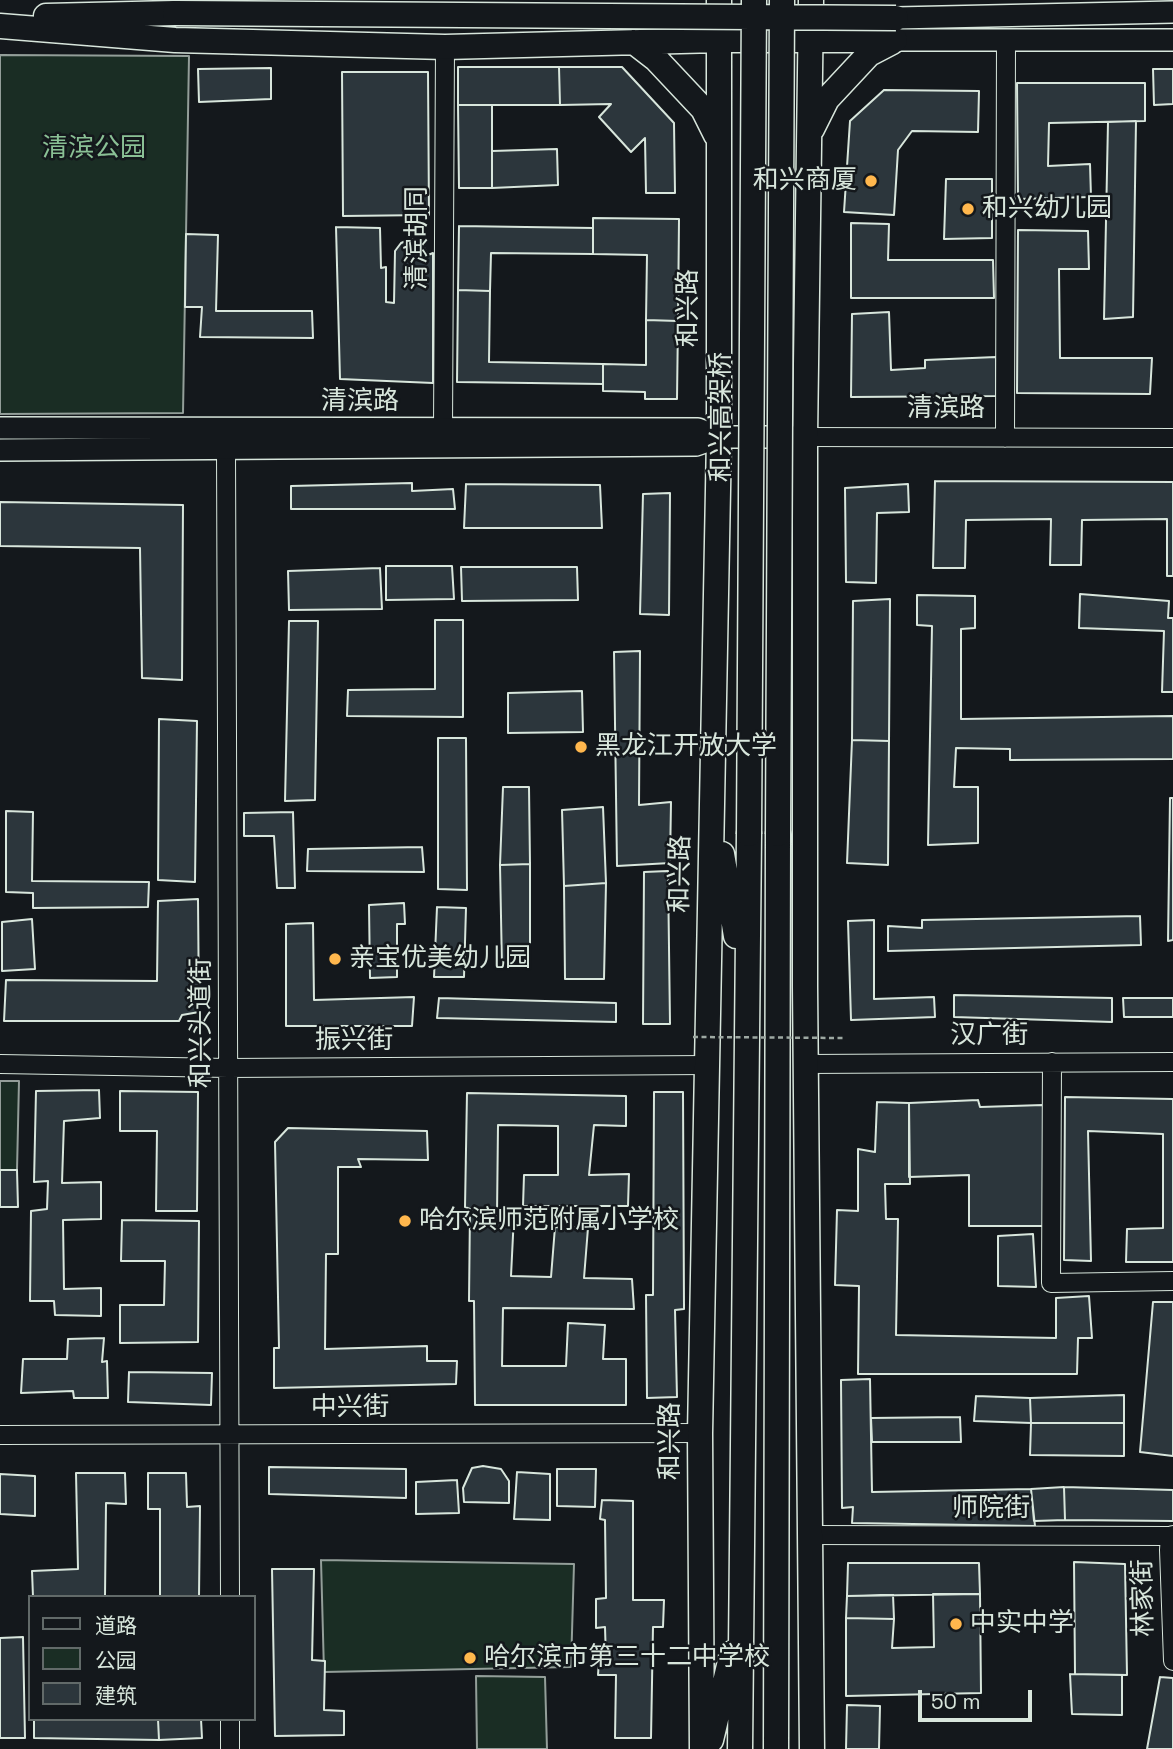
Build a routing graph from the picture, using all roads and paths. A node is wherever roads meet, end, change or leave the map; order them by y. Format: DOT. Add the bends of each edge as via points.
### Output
graph roads {
  1 [pos="719,0"];
  2 [pos="754,0"];
  3 [pos="782,0"];
  4 [pos="811,0"];
  5 [pos="1173,12"];
  6 [pos="0,17"];
  7 [pos="0,26"];
  8 [pos="895,29"];
  9 [pos="719,40"];
  10 [pos="810,40"];
  11 [pos="1006,40"];
  12 [pos="1173,40"];
  13 [pos="634,42"];
  14 [pos="445,47"];
  15 [pos="810,133"];
  16 [pos="718,139"];
  17 [pos="0,428"];
  18 [pos="443,429"];
  19 [pos="719,437"];
  20 [pos="805,437"];
  21 [pos="1006,438"];
  22 [pos="1173,438"];
  23 [pos="0,450"];
  24 [pos="226,450"];
  25 [pos="711,792"];
  26 [pos="778,834"];
  27 [pos="805,986"];
  28 [pos="747,998"];
  29 [pos="693,1037"];
  30 [pos="843,1038"];
  31 [pos="1052,1062"];
  32 [pos="1173,1062"];
  33 [pos="0,1064"];
  34 [pos="806,1064"];
  35 [pos="708,1065"];
  36 [pos="228,1068"];
  37 [pos="1173,1281"];
  38 [pos="700,1433"];
  39 [pos="0,1435"];
  40 [pos="230,1435"];
  41 [pos="812,1535"];
  42 [pos="1171,1536"];
  43 [pos="230,1595"];
  44 [pos="742,1612"];
  45 [pos="1173,1661"];
  46 [pos="230,1721"];
  47 [pos="230,1749"];
  48 [pos="702,1749"];
  49 [pos="709,1749"];
  50 [pos="740,1749"];
  51 [pos="776,1749"];
  52 [pos="812,1749"];
  1 -- 9 [label="highway, 和兴路"];
  2 -- 28 [label="highway, 和兴高架桥, bridge"];
  3 -- 26 [label="highway, bridge"];
  4 -- 10 [label="highway"];
  5 -- 8 [label="main road"];
  6 -- 8 [label="highway, bridge" via="175,13"];
  7 -- 14 [label="highway" via="175,40"];
  8 -- 10 [label="highway"];
  8 -- 11 [label="main road"];
  8 -- 15 [label="highway" via="836,90"];
  9 -- 10 [label="highway"];
  9 -- 13 [label="highway"];
  9 -- 16 [label="highway, 和兴路"];
  10 -- 15 [label="highway"];
  11 -- 12 [label="main road"];
  11 -- 21 [label="street"];
  13 -- 14 [label="highway"];
  13 -- 16 [label="highway" via="703,109"];
  14 -- 18 [label="street, 清滨胡同"];
  15 -- 20 [label="highway"];
  16 -- 19 [label="highway, 和兴路"];
  17 -- 18 [label="main road, 清滨路"];
  18 -- 19 [label="main road, 清滨路" via="698,429"];
  19 -- 20 [label="main road, 清滨路"];
  19 -- 24 [label="main road, 清滨路" via="683,445"];
  19 -- 25 [label="highway, 和兴路"];
  20 -- 21 [label="street, 清滨路"];
  20 -- 27 [label="highway"];
  21 -- 22 [label="street, 清滨路"];
  23 -- 24 [label="main road, 清滨路"];
  24 -- 36 [label="street, 和兴头道街"];
  25 -- 28 [label="highway"];
  25 -- 35 [label="highway, 和兴路"];
  26 -- 27 [label="highway"];
  26 -- 51 [label="highway"];
  27 -- 34 [label="highway"];
  28 -- 44 [label="highway"];
  29 -- 30 [label="path, bridge"];
  31 -- 32 [label="street, 汉广街"];
  31 -- 34 [label="street, 汉广街"];
  31 -- 37 [label="street" via="1051,1283"];
  33 -- 36 [label="street, 振兴街"];
  34 -- 41 [label="highway"];
  35 -- 36 [label="street, 振兴街"];
  35 -- 38 [label="highway, 和兴路"];
  36 -- 40 [label="street, 和兴头道街"];
  38 -- 40 [label="street, 中兴街"];
  38 -- 48 [label="highway, 和兴路"];
  39 -- 40 [label="street, 中兴街"];
  40 -- 43 [label="street, 和兴头道街"];
  41 -- 42 [label="street, 师院街"];
  41 -- 52 [label="highway"];
  42 -- 45 [label="street, 林家街"];
  44 -- 49 [label="highway"];
  44 -- 50 [label="highway"];
  46 -- 47 [label="street"];
}
